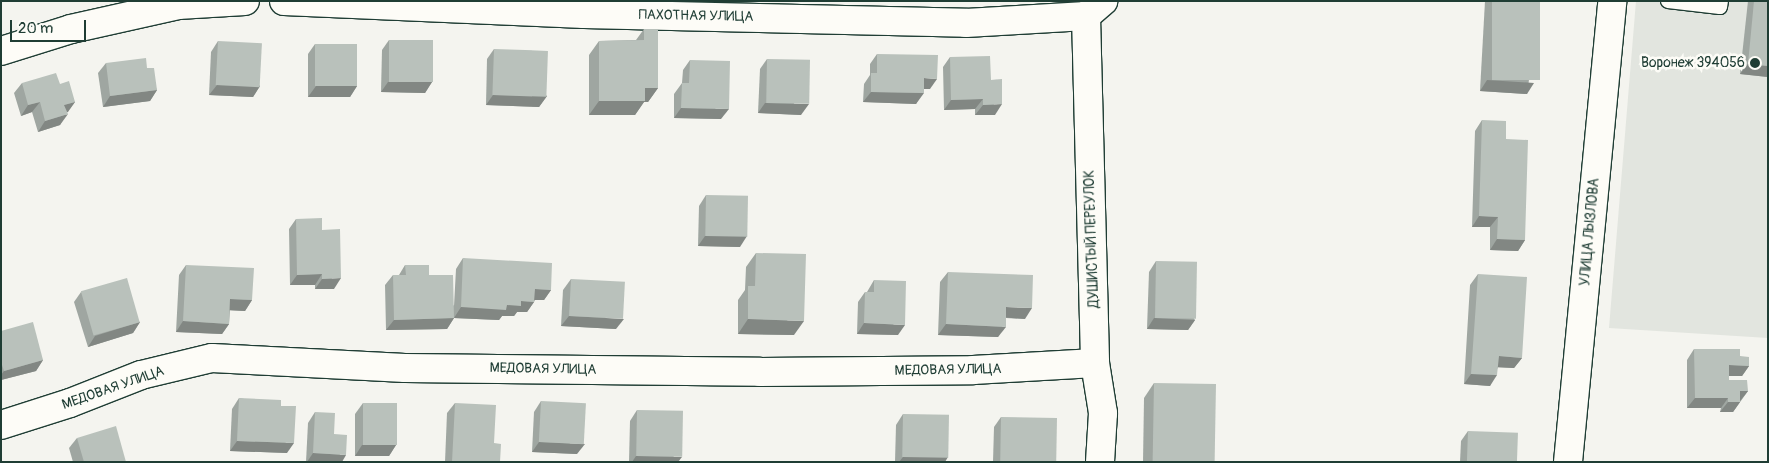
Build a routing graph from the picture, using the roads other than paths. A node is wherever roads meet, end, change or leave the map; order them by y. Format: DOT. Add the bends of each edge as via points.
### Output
graph roads {
  1 [pos="245,1"];
  2 [pos="284,1"];
  3 [pos="1612,1"];
  4 [pos="1668,1"];
  5 [pos="1721,1"];
  6 [pos="1095,9"];
  7 [pos="1,52"];
  8 [pos="1095,363"];
  9 [pos="1,425"];
  10 [pos="1100,462"];
  11 [pos="1568,462"];
  1 -- 7 [label="street" via="178,5 71,29"];
  2 -- 6 [label="street, ПАХОТНАЯ УЛИЦА" via="584,14 966,23"];
  3 -- 11 [label="street, УЛИЦА ЛЫЗЛОВА"];
  4 -- 5 [label="lane" via="1720,7"];
  6 -- 8 [label="street, ДУШИСТЫЙ ПЕРЕУЛОК"];
  8 -- 9 [label="street, МЕДОВАЯ УЛИЦА" via="973,370 760,372 405,368 212,358 141,375"];
  8 -- 10 [label="street, ДУШИСТЫЙ ПЕРЕУЛОК" via="1103,413"];
}
